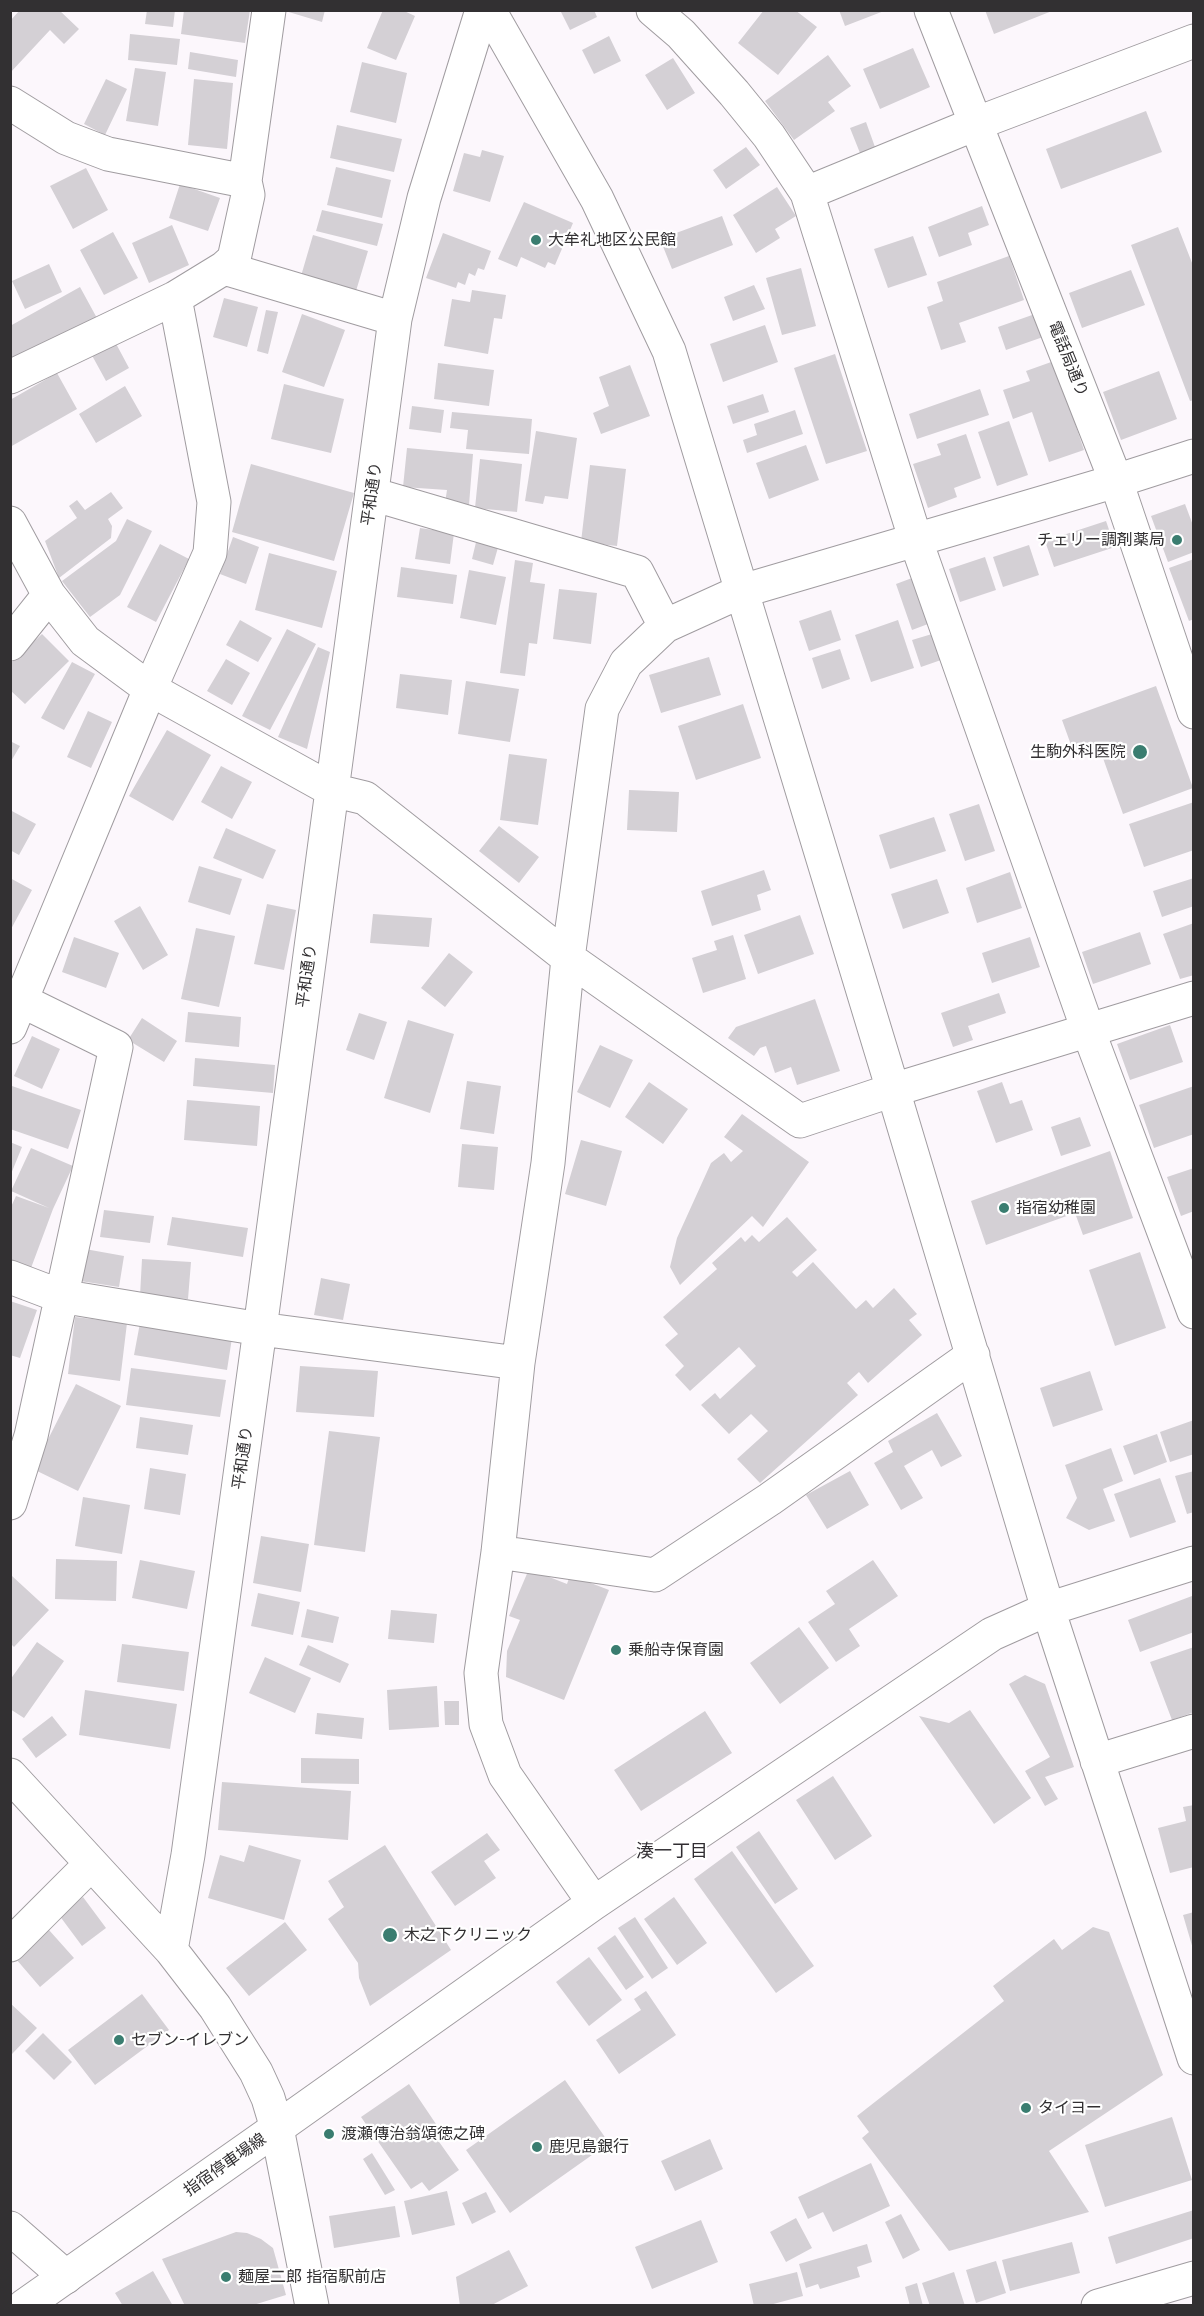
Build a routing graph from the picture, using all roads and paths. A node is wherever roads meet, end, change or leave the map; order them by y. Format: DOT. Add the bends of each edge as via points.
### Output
graph roads {
  1 [pos="269,10"];
  2 [pos="482,10"];
  3 [pos="489,10"];
  4 [pos="653,10"];
  5 [pos="931,10"];
  6 [pos="1194,41"];
  7 [pos="10,103"];
  8 [pos="975,124"];
  9 [pos="244,181"];
  10 [pos="807,193"];
  11 [pos="224,268"];
  12 [pos="175,298"];
  13 [pos="395,319"];
  14 [pos="10,377"];
  15 [pos="1194,456"];
  16 [pos="1116,481"];
  17 [pos="372,494"];
  18 [pos="10,523"];
  19 [pos="916,541"];
  20 [pos="742,591"];
  21 [pos="48,595"];
  22 [pos="665,626"];
  23 [pos="10,644"];
  24 [pos="150,689"];
  25 [pos="1194,712"];
  26 [pos="332,790"];
  27 [pos="568,958"];
  28 [pos="1194,998"];
  29 [pos="14,1008"];
  30 [pos="1088,1030"];
  31 [pos="893,1090"];
  32 [pos="10,1277"];
  33 [pos="60,1296"];
  34 [pos="1194,1312"];
  35 [pos="260,1329"];
  36 [pos="973,1355"];
  37 [pos="518,1363"];
  38 [pos="10,1503"];
  39 [pos="498,1552"];
  40 [pos="1194,1563"];
  41 [pos="1048,1609"];
  42 [pos="1194,1731"];
  43 [pos="1097,1761"];
  44 [pos="10,1775"];
  45 [pos="91,1864"];
  46 [pos="594,1903"];
  47 [pos="10,1945"];
  48 [pos="171,1950"];
  49 [pos="1194,2058"];
  50 [pos="277,2128"];
  51 [pos="10,2228"];
  52 [pos="66,2277"];
  53 [pos="1194,2278"];
  54 [pos="24,2306"];
  55 [pos="312,2306"];
  56 [pos="1098,2306"];
  1 -- 9 [label="street"];
  2 -- 13 [label="street, 平和通り" via="424,198"];
  3 -- 20 [label="street" via="597,199 669,351"];
  4 -- 10 [label="street" via="681,34 734,93"];
  5 -- 8 [label="street, 電話局通り"];
  6 -- 8 [label="street"];
  7 -- 9 [label="street" via="66,138 108,154"];
  8 -- 10 [label="street"];
  8 -- 16 [label="street, 電話局通り"];
  9 -- 11 [label="street" via="248,195 234,259"];
  10 -- 19 [label="street"];
  11 -- 12 [label="street"];
  11 -- 13 [label="street"];
  12 -- 14 [label="street"];
  12 -- 24 [label="street" via="214,502 210,553"];
  13 -- 17 [label="street, 平和通り"];
  15 -- 16 [label="street"];
  16 -- 19 [label="street"];
  16 -- 25 [label="street, 電話局通り"];
  17 -- 22 [label="street" via="637,572"];
  17 -- 26 [label="street, 平和通り"];
  18 -- 21 [label="street"];
  19 -- 20 [label="street"];
  19 -- 30 [label="street"];
  20 -- 22 [label="street"];
  20 -- 31 [label="street"];
  21 -- 23 [label="street"];
  21 -- 24 [label="street" via="85,641"];
  22 -- 27 [label="street" via="626,663 602,709"];
  24 -- 26 [label="street"];
  24 -- 29 [label="street"];
  26 -- 27 [label="street" via="364,798"];
  26 -- 35 [label="street, 平和通り"];
  27 -- 31 [label="street" via="800,1121"];
  27 -- 37 [label="street" via="548,1162"];
  28 -- 30 [label="street"];
  29 -- 33 [label="street" via="116,1047"];
  30 -- 31 [label="street"];
  30 -- 34 [label="street"];
  31 -- 36 [label="street"];
  32 -- 33 [label="street"];
  33 -- 35 [label="street"];
  33 -- 38 [label="street" via="31,1436"];
  35 -- 37 [label="street"];
  35 -- 48 [label="street, 平和通り"];
  36 -- 39 [label="street" via="655,1575"];
  36 -- 41 [label="street"];
  37 -- 39 [label="street"];
  39 -- 46 [label="street" via="481,1673 486,1724 505,1776"];
  40 -- 41 [label="street"];
  41 -- 43 [label="street"];
  41 -- 46 [label="street" via="992,1634"];
  42 -- 43 [label="street"];
  43 -- 49 [label="street"];
  44 -- 45 [label="street"];
  45 -- 47 [label="street"];
  45 -- 48 [label="street"];
  46 -- 50 [label="street"];
  48 -- 50 [label="street" via="240,2044 268,2098"];
  50 -- 52 [label="street, 指宿停車場線"];
  50 -- 55 [label="street, 指宿停車場線"];
  51 -- 52 [label="street"];
  52 -- 54 [label="street, 指宿停車場線"];
  53 -- 56 [label="street"];
}
